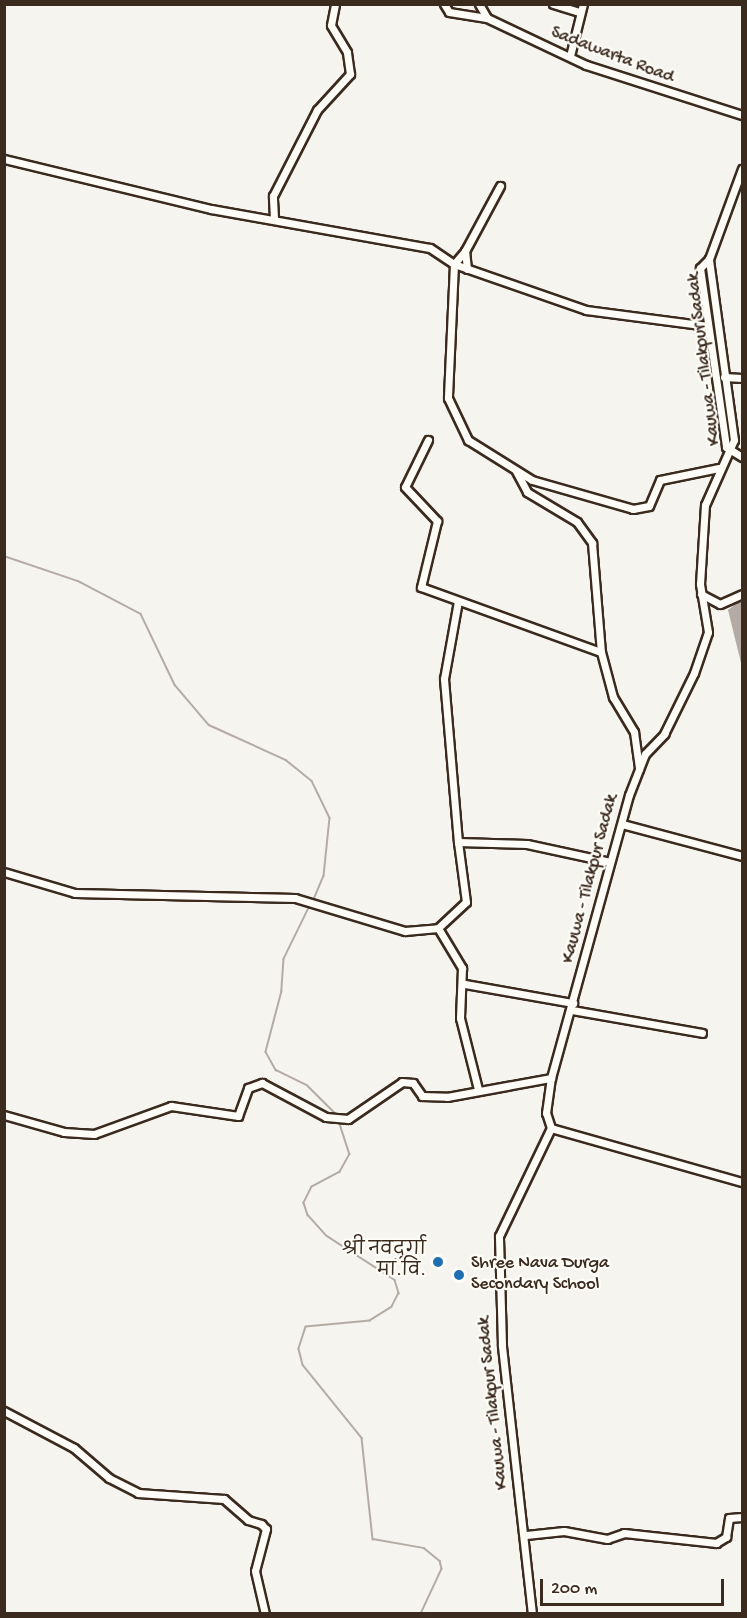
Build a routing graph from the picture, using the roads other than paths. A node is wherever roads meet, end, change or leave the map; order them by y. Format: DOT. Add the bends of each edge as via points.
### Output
graph roads {
  1 [pos="335,4"];
  2 [pos="444,4"];
  3 [pos="479,4"];
  4 [pos="553,4"];
  5 [pos="581,8"];
  6 [pos="487,18"];
  7 [pos="570,56"];
  8 [pos="742,115"];
  9 [pos="4,159"];
  10 [pos="742,170"];
  11 [pos="500,186"];
  12 [pos="274,218"];
  13 [pos="465,251"];
  14 [pos="709,259"];
  15 [pos="454,264"];
  16 [pos="467,269"];
  17 [pos="708,326"];
  18 [pos="724,377"];
  19 [pos="742,378"];
  20 [pos="428,440"];
  21 [pos="733,450"];
  22 [pos="742,457"];
  23 [pos="719,468"];
  24 [pos="516,471"];
  25 [pos="701,594"];
  26 [pos="742,594"];
  27 [pos="458,601"];
  28 [pos="601,652"];
  29 [pos="639,769"];
  30 [pos="622,824"];
  31 [pos="458,842"];
  32 [pos="742,855"];
  33 [pos="610,862"];
  34 [pos="4,872"];
  35 [pos="438,928"];
  36 [pos="465,984"];
  37 [pos="572,1007"];
  38 [pos="702,1033"];
  39 [pos="551,1078"];
  40 [pos="478,1089"];
  41 [pos="4,1115"];
  42 [pos="551,1128"];
  43 [pos="742,1182"];
  44 [pos="4,1411"];
  45 [pos="742,1517"];
  46 [pos="526,1535"];
  47 [pos="265,1614"];
  48 [pos="532,1614"];
  1 -- 12 [label="street" via="331,25 347,51 350,74 317,110 273,196"];
  2 -- 6 [label="street, Sadawarta Road" via="449,12"];
  3 -- 6 [label="street"];
  4 -- 5 [label="street"];
  5 -- 7 [label="street"];
  6 -- 7 [label="street, Sadawarta Road"];
  7 -- 8 [label="street, Sadawarta Road"];
  9 -- 12 [label="street" via="211,209"];
  10 -- 14 [label="street, Kauwa - Tilakpur Sadak"];
  11 -- 13 [label="street"];
  12 -- 15 [label="street" via="430,249"];
  13 -- 15 [label="street"];
  13 -- 16 [label="street"];
  14 -- 17 [label="street" via="700,268"];
  14 -- 18 [label="street, Kauwa - Tilakpur Sadak"];
  15 -- 16 [label="street"];
  15 -- 24 [label="street" via="448,398 453,418 468,440"];
  16 -- 17 [label="street" via="586,310"];
  17 -- 21 [label="street" via="726,447"];
  18 -- 19 [label="street"];
  18 -- 21 [label="street, Kauwa - Tilakpur Sadak"];
  20 -- 27 [label="street" via="405,488 437,521 420,581 426,591"];
  21 -- 22 [label="street"];
  21 -- 23 [label="street, Kauwa - Tilakpur Sadak"];
  23 -- 24 [label="street" via="660,480 643,510 580,495"];
  23 -- 25 [label="street, Kauwa - Tilakpur Sadak" via="705,505"];
  24 -- 28 [label="street" via="527,492 577,522 592,543"];
  25 -- 26 [label="street" via="720,604"];
  25 -- 29 [label="street, Kauwa - Tilakpur Sadak" via="708,632 703,647 670,721"];
  27 -- 28 [label="street"];
  27 -- 31 [label="street" via="444,679"];
  28 -- 29 [label="street" via="613,697 634,732"];
  29 -- 30 [label="street, Kauwa - Tilakpur Sadak"];
  30 -- 32 [label="street"];
  30 -- 33 [label="street, Kauwa - Tilakpur Sadak"];
  31 -- 33 [label="street" via="527,844"];
  31 -- 35 [label="street" via="466,902"];
  33 -- 37 [label="street, Kauwa - Tilakpur Sadak"];
  34 -- 35 [label="street" via="105,897 295,898 405,931"];
  35 -- 36 [label="street" via="462,968"];
  36 -- 37 [label="street"];
  36 -- 40 [label="street" via="460,1018"];
  37 -- 38 [label="street"];
  37 -- 39 [label="street, Kauwa - Tilakpur Sadak"];
  39 -- 40 [label="street"];
  39 -- 42 [label="street, Kauwa - Tilakpur Sadak" via="546,1113"];
  40 -- 41 [label="street" via="447,1097 422,1096 413,1083 402,1082 356,1119 344,1119 326,1117 262,1083 248,1088 238,1116 171,1106 94,1134 64,1132"];
  42 -- 43 [label="street"];
  42 -- 46 [label="street, Kauwa - Tilakpur Sadak" via="499,1236 502,1345"];
  44 -- 47 [label="street" via="74,1448 109,1478 138,1493 183,1492 224,1499 248,1520 261,1524 266,1529 255,1571"];
  45 -- 46 [label="street" via="729,1518 726,1537 716,1543 624,1533 607,1539 564,1531"];
  46 -- 48 [label="street, Kauwa - Tilakpur Sadak"];
}
